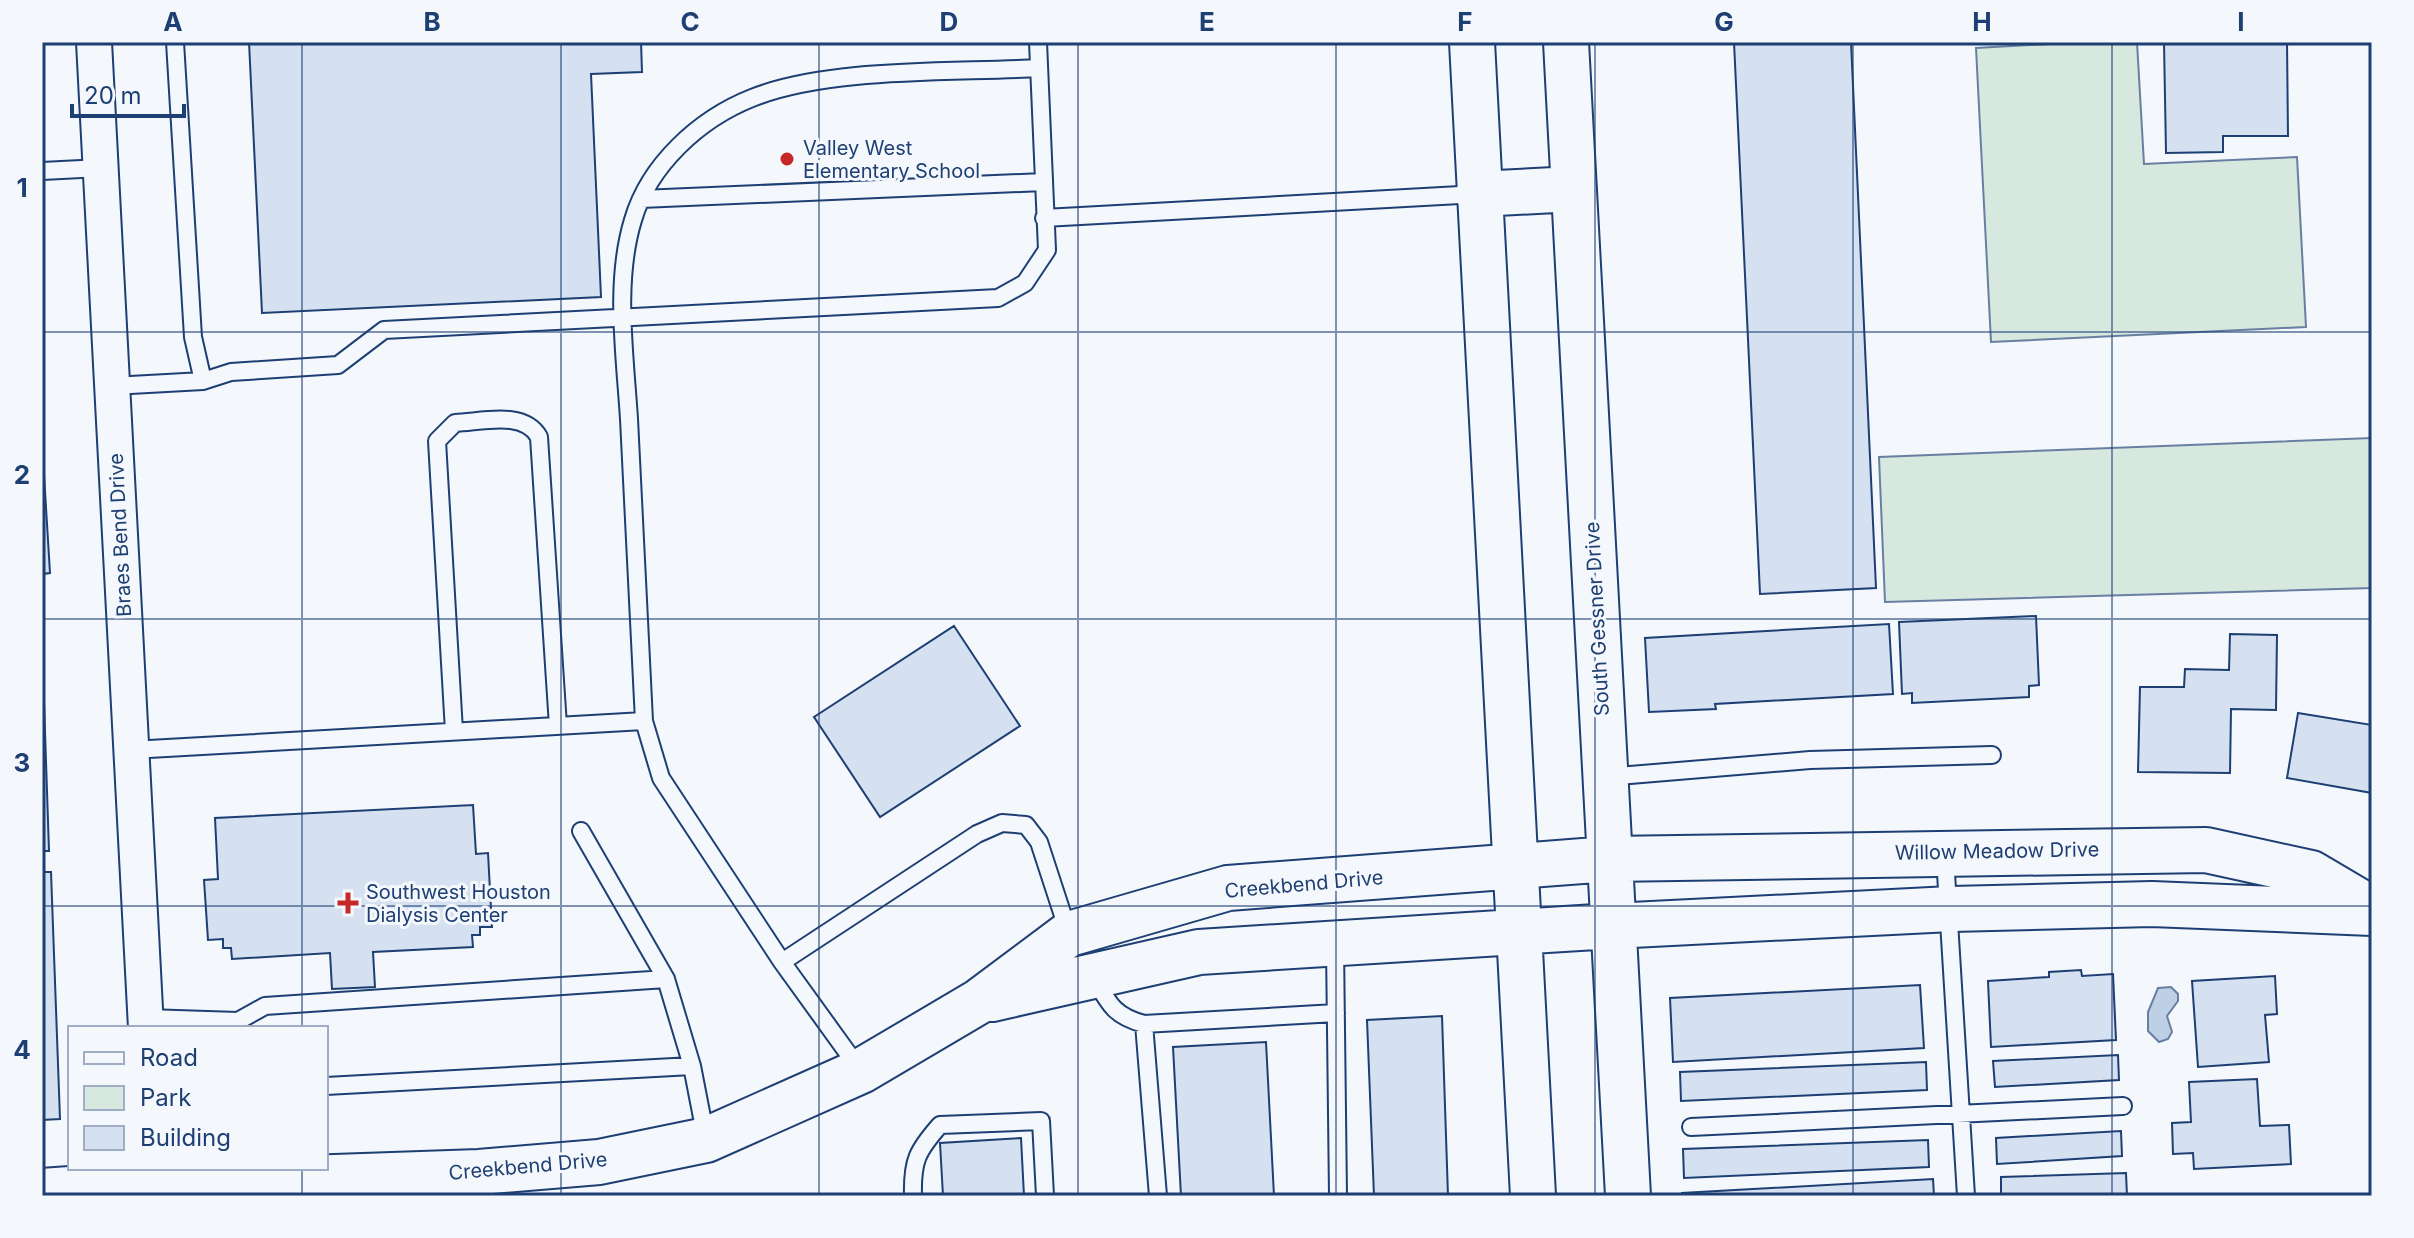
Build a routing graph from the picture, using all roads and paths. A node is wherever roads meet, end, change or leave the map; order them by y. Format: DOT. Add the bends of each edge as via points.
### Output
graph roads {
  1 [pos="94,42"];
  2 [pos="175,42"];
  3 [pos="1038,42"];
  4 [pos="1472,42"];
  5 [pos="1566,42"];
  6 [pos="1039,68"];
  7 [pos="101,168"];
  8 [pos="42,171"];
  9 [pos="1043,182"];
  10 [pos="1574,189"];
  11 [pos="1478,194"];
  12 [pos="641,199"];
  13 [pos="1044,218"];
  14 [pos="624,319"];
  15 [pos="203,381"];
  16 [pos="112,386"];
  17 [pos="644,721"];
  18 [pos="558,726"];
  19 [pos="454,731"];
  20 [pos="131,750"];
  21 [pos="1992,755"];
  22 [pos="1605,777"];
  23 [pos="581,831"];
  24 [pos="1945,851"];
  25 [pos="1609,859"];
  26 [pos="1515,866"];
  27 [pos="1951,909"];
  28 [pos="2372,911"];
  29 [pos="1612,926"];
  30 [pos="1519,932"];
  31 [pos="1069,934"];
  32 [pos="1335,944"];
  33 [pos="782,962"];
  34 [pos="1093,976"];
  35 [pos="666,979"];
  36 [pos="978,1002"];
  37 [pos="1336,1013"];
  38 [pos="146,1023"];
  39 [pos="1144,1024"];
  40 [pos="238,1025"];
  41 [pos="692,1066"];
  42 [pos="861,1071"];
  43 [pos="328,1086"];
  44 [pos="2123,1106"];
  45 [pos="1962,1114"];
  46 [pos="1691,1127"];
  47 [pos="706,1140"];
  48 [pos="154,1176"];
  49 [pos="357,1186"];
  50 [pos="42,1191"];
  51 [pos="913,1196"];
  52 [pos="1045,1196"];
  53 [pos="1158,1196"];
  54 [pos="1338,1196"];
  55 [pos="1533,1196"];
  56 [pos="1628,1196"];
  57 [pos="1966,1196"];
  1 -- 7 [label="street, Braes Bend Drive"];
  2 -- 15 [label="lane" via="193,337"];
  3 -- 6 [label="lane"];
  4 -- 11 [label="street"];
  5 -- 10 [label="street, South Gessner Drive"];
  6 -- 9 [label="lane"];
  6 -- 12 [label="lane" via="822,80 750,99 669,155"];
  7 -- 8 [label="lane"];
  7 -- 16 [label="street, Braes Bend Drive"];
  9 -- 12 [label="lane"];
  9 -- 13 [label="lane"];
  10 -- 11 [label="street"];
  10 -- 22 [label="street, South Gessner Drive"];
  11 -- 13 [label="lane"];
  11 -- 26 [label="street"];
  12 -- 14 [label="lane" via="627,251"];
  13 -- 14 [label="lane" via="1047,250 1025,283 998,298"];
  14 -- 15 [label="lane" via="384,330 338,365 231,372"];
  14 -- 17 [label="lane"];
  15 -- 16 [label="lane"];
  16 -- 20 [label="street, Braes Bend Drive"];
  17 -- 18 [label="lane"];
  17 -- 33 [label="lane" via="661,778"];
  18 -- 19 [label="lane"];
  18 -- 19 [label="lane" via="539,437 534,427 520,420 455,423 437,441"];
  19 -- 20 [label="lane"];
  20 -- 38 [label="street, Braes Bend Drive"];
  21 -- 22 [label="lane" via="1810,760"];
  22 -- 25 [label="street, South Gessner Drive"];
  23 -- 35 [label="lane"];
  24 -- 25 [label="street, Willow Meadow Drive"];
  24 -- 27 [label="lane"];
  24 -- 28 [label="street, Willow Meadow Drive" via="2206,850 2311,873"];
  25 -- 26 [label="street, Creekbend Drive"];
  25 -- 29 [label="street, South Gessner Drive"];
  26 -- 30 [label="street"];
  26 -- 31 [label="street, Creekbend Drive" via="1228,888"];
  27 -- 28 [label="street, Willow Meadow Drive" via="2152,904"];
  27 -- 29 [label="street, Willow Meadow Drive"];
  27 -- 45 [label="lane"];
  29 -- 30 [label="street, Creekbend Drive"];
  29 -- 56 [label="street, South Gessner Drive"];
  30 -- 32 [label="street, Creekbend Drive"];
  30 -- 55 [label="street"];
  31 -- 33 [label="lane" via="1039,842 1026,825 1002,823 977,834"];
  31 -- 34 [label="lane"];
  31 -- 36 [label="street, Creekbend Drive"];
  32 -- 34 [label="street, Creekbend Drive" via="1199,952"];
  32 -- 37 [label="lane"];
  33 -- 42 [label="lane"];
  34 -- 36 [label="street, Creekbend Drive"];
  34 -- 39 [label="lane" via="1111,1007 1124,1019"];
  35 -- 40 [label="lane" via="265,1006"];
  35 -- 41 [label="lane"];
  36 -- 42 [label="street, Creekbend Drive"];
  37 -- 39 [label="lane"];
  37 -- 54 [label="lane"];
  38 -- 40 [label="lane"];
  39 -- 53 [label="lane"];
  41 -- 43 [label="lane"];
  41 -- 47 [label="lane"];
  42 -- 47 [label="street, Creekbend Drive"];
  44 -- 45 [label="lane"];
  45 -- 46 [label="lane"];
  45 -- 57 [label="lane"];
  47 -- 49 [label="street, Creekbend Drive" via="599,1162"];
  48 -- 49 [label="street, Creekbend Drive"];
  48 -- 50 [label="street, Creekbend Drive"];
  51 -- 52 [label="lane" via="918,1151 940,1125 1041,1121"];
}
